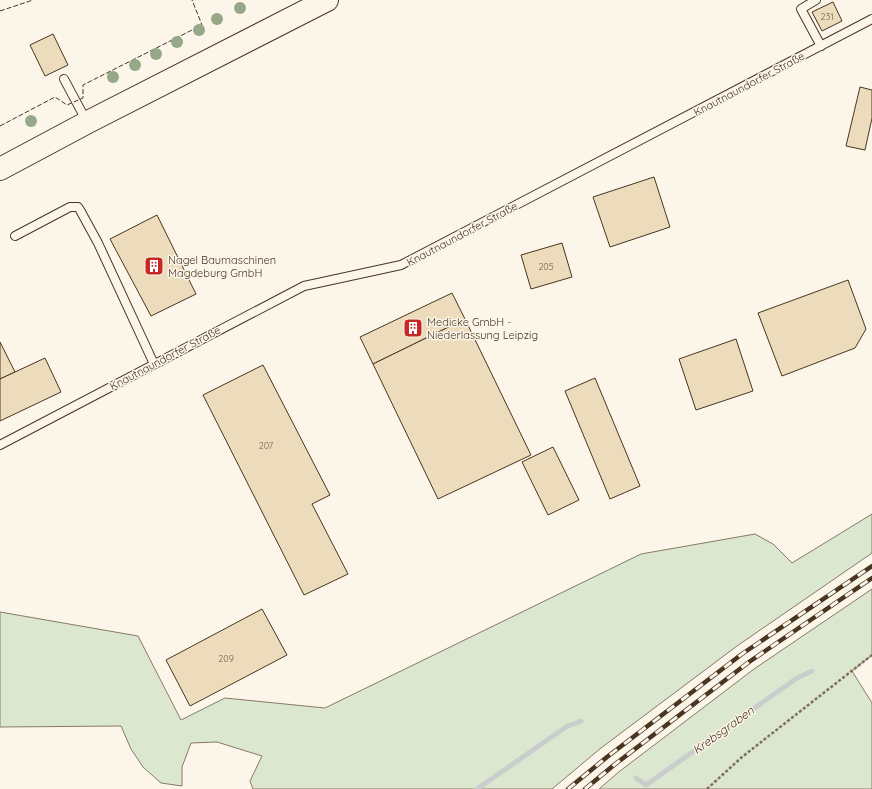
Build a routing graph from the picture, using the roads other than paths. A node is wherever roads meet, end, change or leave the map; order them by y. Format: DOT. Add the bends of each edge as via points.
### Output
graph roads {
  1 [pos="327,0"];
  2 [pos="816,0"];
  3 [pos="872,19"];
  4 [pos="821,46"];
  5 [pos="64,79"];
  6 [pos="88,122"];
  7 [pos="0,169"];
  8 [pos="15,236"];
  9 [pos="154,364"];
  10 [pos="0,445"];
  1 -- 6 [label="main road"];
  2 -- 4 [label="lane" via="801,9"];
  3 -- 4 [label="lane, Knautnaundorfer Straße"];
  4 -- 9 [label="lane, Knautnaundorfer Straße" via="402,265 304,286"];
  5 -- 6 [label="lane"];
  6 -- 7 [label="main road"];
  8 -- 9 [label="lane" via="70,207 78,208 98,243"];
  9 -- 10 [label="lane, Knautnaundorfer Straße"];
}
